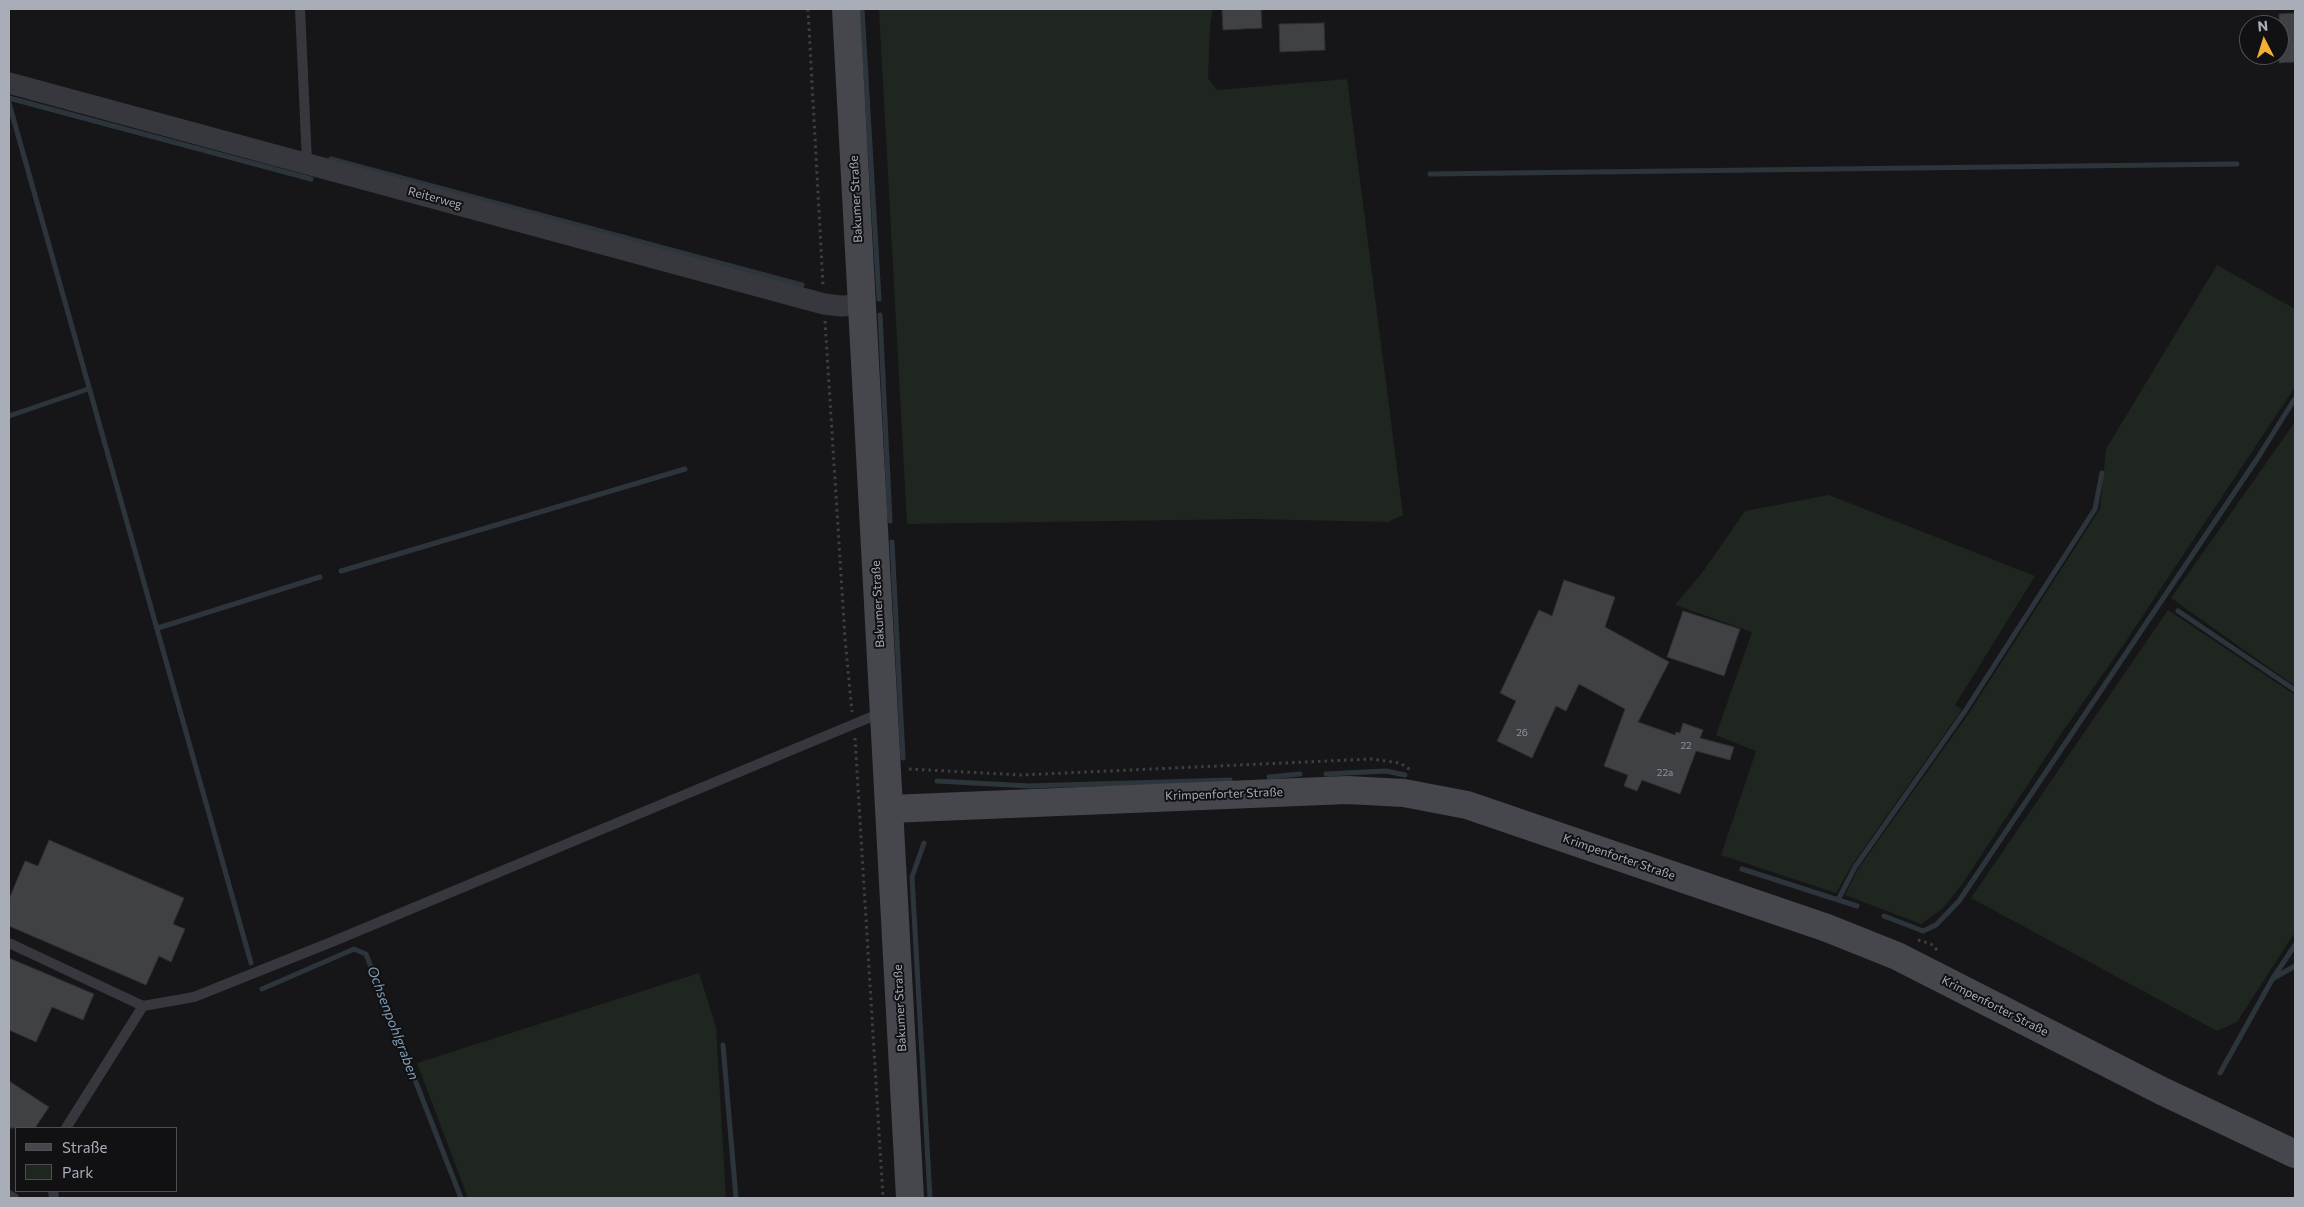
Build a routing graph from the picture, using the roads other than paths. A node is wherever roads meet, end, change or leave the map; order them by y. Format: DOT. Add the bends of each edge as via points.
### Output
graph roads {
  1 [pos="300,9"];
  2 [pos="846,9"];
  3 [pos="9,83"];
  4 [pos="307,162"];
  5 [pos="862,305"];
  6 [pos="884,711"];
  7 [pos="890,809"];
  8 [pos="9,943"];
  9 [pos="143,1006"];
  10 [pos="67,1127"];
  11 [pos="2295,1154"];
  12 [pos="9,1195"];
  13 [pos="14,1198"];
  14 [pos="910,1198"];
  1 -- 4 [label="lane"];
  2 -- 5 [label="street, Bakumer Straße"];
  3 -- 4 [label="street, Reiterweg"];
  4 -- 5 [label="street, Reiterweg" via="824,304"];
  5 -- 6 [label="street, Bakumer Straße"];
  6 -- 7 [label="street, Bakumer Straße"];
  6 -- 9 [label="lane" via="194,997"];
  7 -- 11 [label="street, Krimpenforter Straße" via="1347,790 1404,793 1467,805 1818,925 1897,956 2162,1091"];
  7 -- 14 [label="street, Bakumer Straße"];
  8 -- 9 [label="lane"];
  9 -- 10 [label="lane"];
  12 -- 13 [label="lane"];
}
